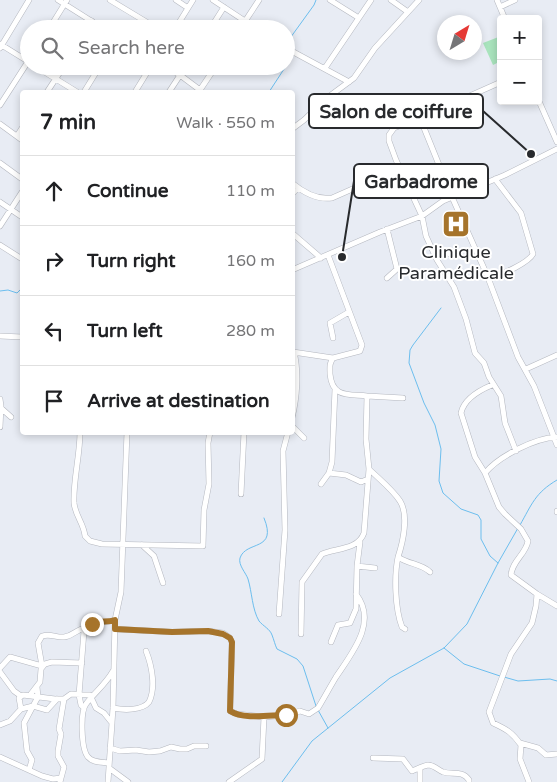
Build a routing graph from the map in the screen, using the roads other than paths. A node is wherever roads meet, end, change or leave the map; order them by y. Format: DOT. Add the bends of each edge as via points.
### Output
graph roads {
  1 [pos="29,0"];
  2 [pos="58,0"];
  3 [pos="110,0"];
  4 [pos="176,0"];
  5 [pos="193,0"];
  6 [pos="214,0"];
  7 [pos="259,0"];
  8 [pos="371,0"];
  9 [pos="391,0"];
  10 [pos="419,0"];
  11 [pos="497,0"];
  12 [pos="515,0"];
  13 [pos="332,1"];
  14 [pos="65,2"];
  15 [pos="224,6"];
  16 [pos="500,7"];
  17 [pos="188,8"];
  18 [pos="408,12"];
  19 [pos="503,15"];
  20 [pos="359,18"];
  21 [pos="54,20"];
  22 [pos="91,20"];
  23 [pos="143,20"];
  24 [pos="181,20"];
  25 [pos="215,20"];
  26 [pos="245,20"];
  27 [pos="247,20"];
  28 [pos="1,46"];
  29 [pos="295,53"];
  30 [pos="20,57"];
  31 [pos="325,68"];
  32 [pos="20,74"];
  33 [pos="48,75"];
  34 [pos="59,75"];
  35 [pos="94,75"];
  36 [pos="146,75"];
  37 [pos="180,75"];
  38 [pos="210,75"];
  39 [pos="56,80"];
  40 [pos="349,82"];
  41 [pos="497,84"];
  42 [pos="48,90"];
  43 [pos="74,90"];
  44 [pos="85,90"];
  45 [pos="136,90"];
  46 [pos="170,90"];
  47 [pos="200,90"];
  48 [pos="200,90"];
  49 [pos="0,105"];
  50 [pos="540,105"];
  51 [pos="420,118"];
  52 [pos="0,124"];
  53 [pos="295,127"];
  54 [pos="20,131"];
  55 [pos="17,136"];
  56 [pos="20,138"];
  57 [pos="557,142"];
  58 [pos="557,149"];
  59 [pos="0,163"];
  60 [pos="400,168"];
  61 [pos="20,178"];
  62 [pos="495,179"];
  63 [pos="295,186"];
  64 [pos="298,188"];
  65 [pos="295,191"];
  66 [pos="20,196"];
  67 [pos="452,197"];
  68 [pos="0,202"];
  69 [pos="12,210"];
  70 [pos="20,216"];
  71 [pos="422,216"];
  72 [pos="0,226"];
  73 [pos="387,229"];
  74 [pos="295,236"];
  75 [pos="0,245"];
  76 [pos="431,247"];
  77 [pos="328,255"];
  78 [pos="452,255"];
  79 [pos="20,258"];
  80 [pos="321,258"];
  81 [pos="295,269"];
  82 [pos="486,273"];
  83 [pos="387,278"];
  84 [pos="349,312"];
  85 [pos="0,336"];
  86 [pos="20,337"];
  87 [pos="333,338"];
  88 [pos="295,352"];
  89 [pos="557,355"];
  90 [pos="295,357"];
  91 [pos="333,358"];
  92 [pos="526,369"];
  93 [pos="492,385"];
  94 [pos="335,389"];
  95 [pos="367,396"];
  96 [pos="403,398"];
  97 [pos="0,399"];
  98 [pos="295,400"];
  99 [pos="1,408"];
  100 [pos="12,417"];
  101 [pos="0,426"];
  102 [pos="295,429"];
  103 [pos="80,435"];
  104 [pos="127,435"];
  105 [pos="209,435"];
  106 [pos="244,435"];
  107 [pos="287,435"];
  108 [pos="556,437"];
  109 [pos="304,438"];
  110 [pos="557,444"];
  111 [pos="516,451"];
  112 [pos="369,469"];
  113 [pos="329,473"];
  114 [pos="485,473"];
  115 [pos="368,479"];
  116 [pos="321,484"];
  117 [pos="241,494"];
  118 [pos="360,542"];
  119 [pos="122,544"];
  120 [pos="142,545"];
  121 [pos="398,557"];
  122 [pos="357,566"];
  123 [pos="376,568"];
  124 [pos="430,572"];
  125 [pos="163,583"];
  126 [pos="356,594"];
  127 [pos="537,594"];
  128 [pos="557,606"];
  129 [pos="279,614"];
  130 [pos="115,620"];
  131 [pos="87,628"];
  132 [pos="115,629"];
  133 [pos="405,629"];
  134 [pos="301,634"];
  135 [pos="331,642"];
  136 [pos="146,652"];
  137 [pos="82,663"];
  138 [pos="42,666"];
  139 [pos="0,668"];
  140 [pos="114,669"];
  141 [pos="0,672"];
  142 [pos="37,686"];
  143 [pos="30,695"];
  144 [pos="79,695"];
  145 [pos="21,696"];
  146 [pos="38,696"];
  147 [pos="91,696"];
  148 [pos="57,699"];
  149 [pos="64,699"];
  150 [pos="34,706"];
  151 [pos="84,708"];
  152 [pos="113,708"];
  153 [pos="21,710"];
  154 [pos="264,717"];
  155 [pos="112,723"];
  156 [pos="0,725"];
  157 [pos="520,743"];
  158 [pos="206,746"];
  159 [pos="110,748"];
  160 [pos="557,754"];
  161 [pos="0,757"];
  162 [pos="373,758"];
  163 [pos="109,766"];
  164 [pos="420,768"];
  165 [pos="29,770"];
  166 [pos="61,780"];
  167 [pos="108,782"];
  168 [pos="128,782"];
  169 [pos="229,782"];
  170 [pos="420,782"];
  171 [pos="469,782"];
  172 [pos="529,782"];
  1 -- 28 [label="street"];
  2 -- 14 [label="street"];
  3 -- 23 [label="street"];
  4 -- 17 [label="street"];
  5 -- 17 [label="street"];
  6 -- 15 [label="street"];
  7 -- 27 [label="street"];
  8 -- 20 [label="street"];
  9 -- 18 [label="street"];
  10 -- 18 [label="street"];
  11 -- 16 [label="street"];
  12 -- 16 [label="street"];
  13 -- 20 [label="street"];
  14 -- 21 [label="street"];
  14 -- 22 [label="street"];
  15 -- 25 [label="street"];
  15 -- 26 [label="street"];
  16 -- 19 [label="street"];
  17 -- 24 [label="street"];
  18 -- 40 [label="street"];
  20 -- 31 [label="street"];
  28 -- 30 [label="street"];
  29 -- 31 [label="street"];
  31 -- 40 [label="street"];
  32 -- 49 [label="street"];
  33 -- 39 [label="street"];
  34 -- 39 [label="street"];
  35 -- 44 [label="street"];
  36 -- 45 [label="street"];
  37 -- 46 [label="street"];
  37 -- 48 [label="street"];
  38 -- 47 [label="street"];
  39 -- 42 [label="street"];
  39 -- 43 [label="street"];
  40 -- 53 [label="street"];
  41 -- 51 [label="street"];
  50 -- 57 [label="street"];
  51 -- 60 [label="street" via="391,131 389,141"];
  51 -- 67 [label="street"];
  52 -- 55 [label="street"];
  54 -- 55 [label="street"];
  55 -- 56 [label="street"];
  58 -- 62 [label="street"];
  59 -- 61 [label="street"];
  60 -- 64 [label="street" via="332,198 321,198"];
  60 -- 71 [label="street"];
  62 -- 67 [label="street"];
  62 -- 82 [label="street" via="521,213 533,254 507,272"];
  63 -- 64 [label="street"];
  64 -- 65 [label="street"];
  66 -- 69 [label="street"];
  67 -- 71 [label="street"];
  67 -- 82 [label="street"];
  68 -- 69 [label="street"];
  69 -- 70 [label="street"];
  69 -- 72 [label="street"];
  71 -- 73 [label="street"];
  71 -- 76 [label="street"];
  73 -- 77 [label="street"];
  73 -- 83 [label="street" via="397,270"];
  74 -- 80 [label="street"];
  75 -- 79 [label="street"];
  76 -- 78 [label="street"];
  76 -- 93 [label="street" via="454,287 473,349 484,363"];
  77 -- 80 [label="street"];
  77 -- 84 [label="street"];
  80 -- 81 [label="street"];
  82 -- 92 [label="street"];
  84 -- 87 [label="street" via="330,323"];
  84 -- 91 [label="street" via="362,345 360,351"];
  85 -- 86 [label="street"];
  88 -- 91 [label="street"];
  89 -- 92 [label="street"];
  90 -- 98 [label="street"];
  91 -- 94 [label="street" via="330,366"];
  92 -- 108 [label="street"];
  93 -- 111 [label="street" via="500,396 505,423"];
  93 -- 114 [label="street" via="467,402 461,413 475,457"];
  94 -- 95 [label="street" via="342,394"];
  94 -- 113 [label="street"];
  95 -- 96 [label="street"];
  95 -- 112 [label="street"];
  97 -- 99 [label="street"];
  99 -- 100 [label="street"];
  99 -- 101 [label="street"];
  102 -- 109 [label="street"];
  103 -- 119 [label="street" via="74,503 85,536 94,542"];
  104 -- 119 [label="street"];
  105 -- 120 [label="street" via="203,546"];
  106 -- 117 [label="street"];
  107 -- 129 [label="street" via="283,451 285,530"];
  108 -- 110 [label="street"];
  108 -- 111 [label="street"];
  111 -- 114 [label="street"];
  112 -- 115 [label="street"];
  112 -- 121 [label="street" via="397,498 403,509"];
  113 -- 115 [label="street" via="346,475 361,482"];
  113 -- 116 [label="street"];
  114 -- 127 [label="street" via="502,512 521,529 528,541 513,565 511,575"];
  115 -- 118 [label="street" via="366,525"];
  118 -- 122 [label="street"];
  118 -- 134 [label="street" via="322,554 305,577 301,585"];
  119 -- 120 [label="street"];
  119 -- 130 [label="street" via="121,592"];
  120 -- 125 [label="street" via="154,556"];
  121 -- 124 [label="street" via="422,565"];
  121 -- 133 [label="street" via="395,580 398,616"];
  122 -- 123 [label="street"];
  122 -- 126 [label="street"];
  126 -- 135 [label="street" via="356,609 350,623 338,624"];
  126 -- 154 [label="street" via="366,613 362,632 358,644 318,708 309,714 300,711"];
  127 -- 128 [label="street"];
  127 -- 157 [label="street" via="532,623 511,654 489,710 492,723 503,726"];
  130 -- 131 [label="street" via="98,621"];
  130 -- 132 [label="street"];
  131 -- 137 [label="street" via="83,634"];
  131 -- 138 [label="street" via="65,637 42,636 38,643"];
  132 -- 140 [label="street"];
  132 -- 154 [label="street" via="208,631 230,638 230,711"];
  136 -- 152 [label="street" via="152,686 149,702 143,707"];
  137 -- 138 [label="street" via="48,662"];
  137 -- 144 [label="street"];
  138 -- 139 [label="street" via="10,657"];
  138 -- 142 [label="street"];
  140 -- 147 [label="street"];
  140 -- 152 [label="street"];
  141 -- 145 [label="street" via="14,692"];
  142 -- 143 [label="street"];
  142 -- 146 [label="street"];
  143 -- 145 [label="street"];
  143 -- 146 [label="street"];
  144 -- 147 [label="street"];
  144 -- 149 [label="street" via="69,695"];
  144 -- 151 [label="street" via="80,705"];
  145 -- 153 [label="street"];
  146 -- 148 [label="street"];
  146 -- 150 [label="street"];
  147 -- 151 [label="street"];
  147 -- 155 [label="street" via="96,708"];
  148 -- 149 [label="street"];
  148 -- 150 [label="street" via="47,710"];
  149 -- 166 [label="street" via="58,751 64,767"];
  150 -- 153 [label="street"];
  150 -- 165 [label="street" via="24,723 26,751 32,760"];
  151 -- 163 [label="street" via="82,731 85,753 88,758"];
  152 -- 155 [label="street"];
  153 -- 156 [label="street" via="10,721"];
  154 -- 169 [label="street" via="262,759"];
  155 -- 159 [label="street"];
  157 -- 160 [label="street" via="538,748 546,755"];
  157 -- 172 [label="street" via="520,759"];
  158 -- 159 [label="street" via="171,747 149,752"];
  159 -- 163 [label="street"];
  161 -- 165 [label="street"];
  162 -- 164 [label="street" via="401,759 412,771"];
  163 -- 167 [label="street"];
  163 -- 168 [label="street"];
  164 -- 170 [label="street"];
  164 -- 171 [label="street" via="429,765 444,772 461,773 468,777"];
  165 -- 166 [label="street"];
}
